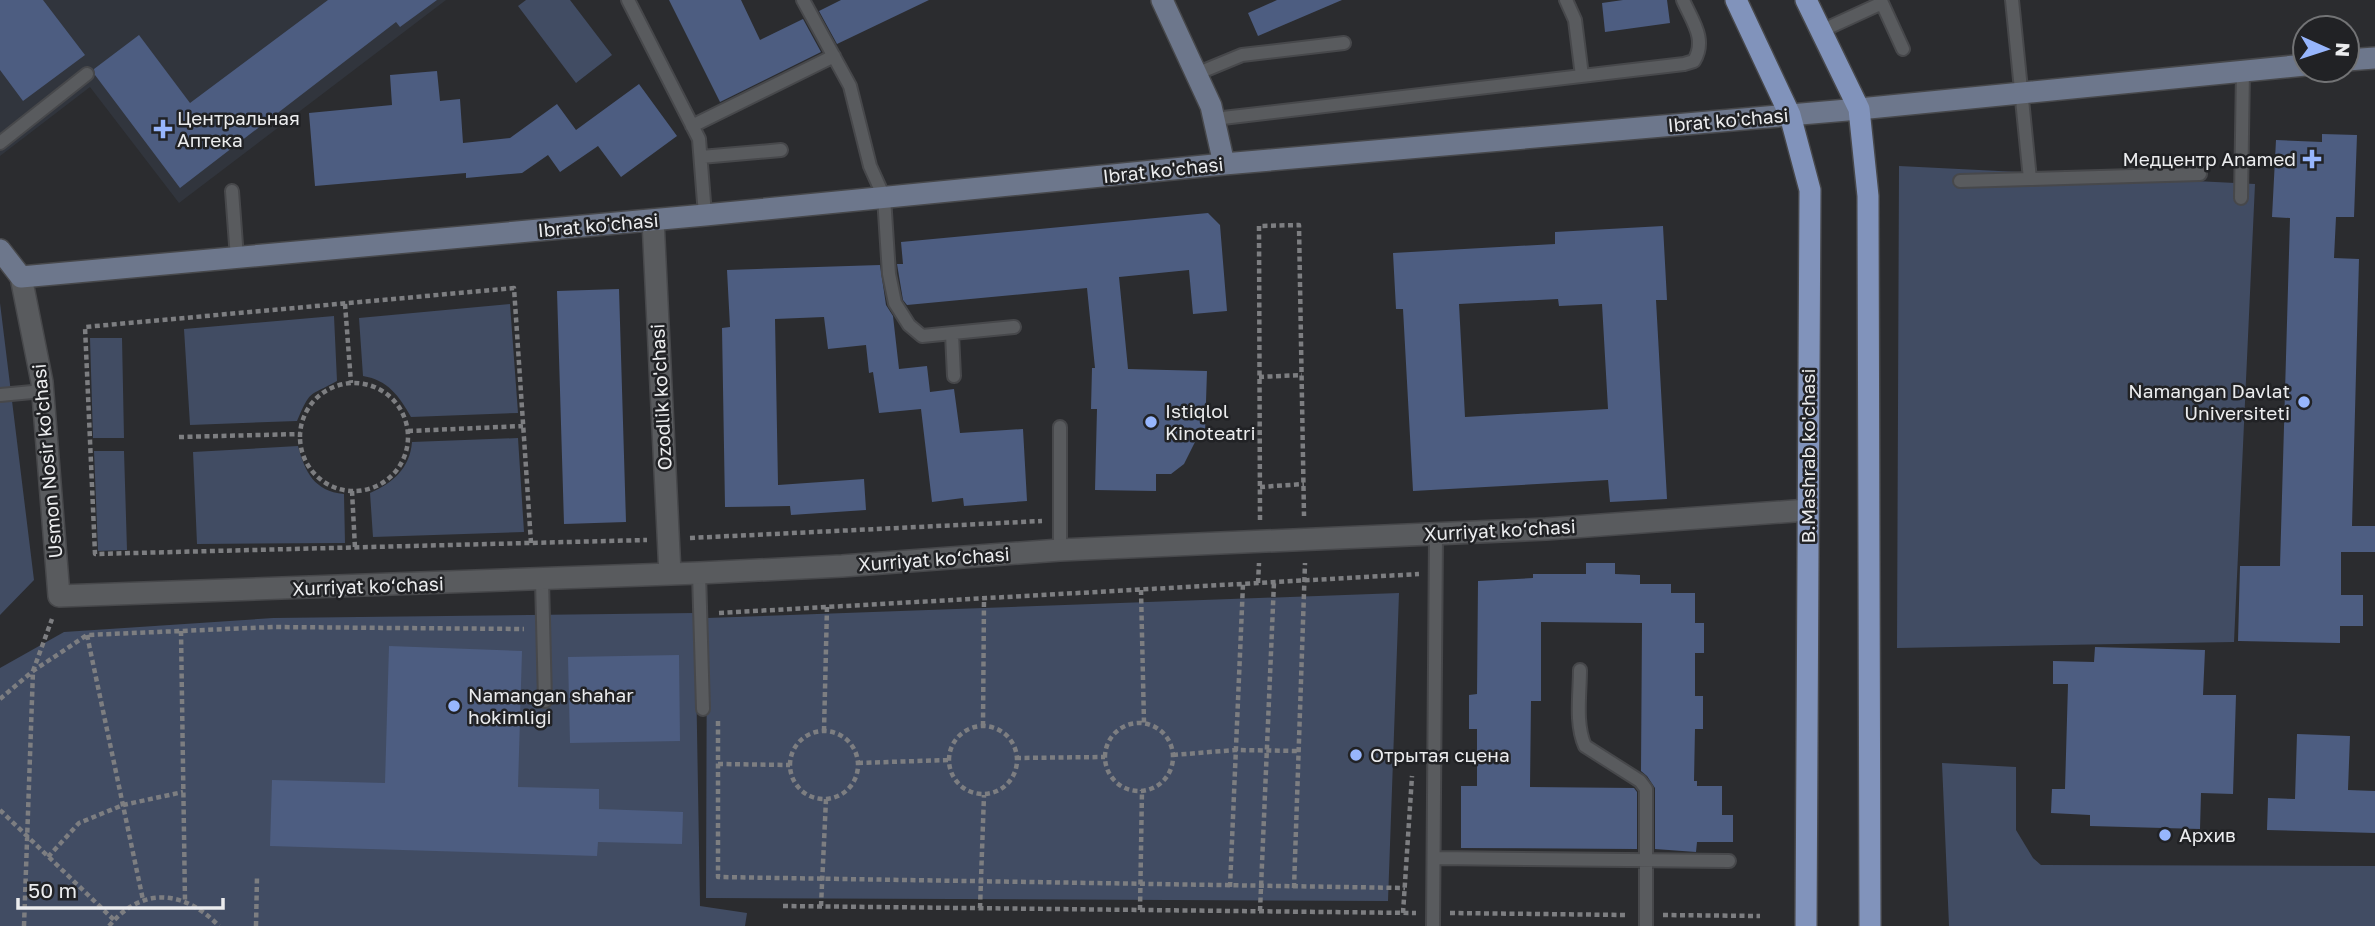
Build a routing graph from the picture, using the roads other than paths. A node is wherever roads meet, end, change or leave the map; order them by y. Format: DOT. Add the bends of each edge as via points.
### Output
graph roads {
  1 [pos="628,0"];
  2 [pos="803,0"];
  3 [pos="1162,0"];
  4 [pos="1566,0"];
  5 [pos="1683,0"];
  6 [pos="1736,0"];
  7 [pos="1806,0"];
  8 [pos="2012,0"];
  9 [pos="1881,2"];
  10 [pos="1821,31"];
  11 [pos="1345,43"];
  12 [pos="1903,49"];
  13 [pos="834,56"];
  14 [pos="2291,66"];
  15 [pos="2243,71"];
  16 [pos="88,74"];
  17 [pos="1196,74"];
  18 [pos="1582,76"];
  19 [pos="2021,93"];
  20 [pos="1858,109"];
  21 [pos="1790,115"];
  22 [pos="1214,120"];
  23 [pos="692,126"];
  24 [pos="0,143"];
  25 [pos="781,150"];
  26 [pos="701,157"];
  27 [pos="1224,164"];
  28 [pos="2200,174"];
  29 [pos="2030,179"];
  30 [pos="1960,181"];
  31 [pos="232,191"];
  32 [pos="884,197"];
  33 [pos="2241,198"];
  34 [pos="705,215"];
  35 [pos="653,220"];
  36 [pos="0,250"];
  37 [pos="237,258"];
  38 [pos="21,277"];
  39 [pos="1014,327"];
  40 [pos="952,334"];
  41 [pos="954,376"];
  42 [pos="43,391"];
  43 [pos="0,395"];
  44 [pos="1060,427"];
  45 [pos="1808,510"];
  46 [pos="1436,534"];
  47 [pos="1060,550"];
  48 [pos="699,573"];
  49 [pos="670,574"];
  50 [pos="542,580"];
  51 [pos="59,596"];
  52 [pos="1580,670"];
  53 [pos="545,701"];
  54 [pos="703,709"];
  55 [pos="1434,858"];
  56 [pos="1647,860"];
  57 [pos="1729,860"];
  58 [pos="1433,919"];
  59 [pos="1646,921"];
  60 [pos="1806,926"];
  61 [pos="1870,926"];
  1 -- 23 [label="lane"];
  2 -- 13 [label="lane"];
  3 -- 17 [label="main road"];
  4 -- 18 [label="lane" via="1575,20"];
  5 -- 18 [label="lane" via="1700,40 1694,61"];
  6 -- 21 [label="main road, B.Mashrab ko'chasi"];
  7 -- 10 [label="main road"];
  8 -- 19 [label="lane"];
  9 -- 10 [label="lane"];
  9 -- 12 [label="lane"];
  10 -- 20 [label="main road"];
  11 -- 17 [label="lane" via="1242,55"];
  13 -- 23 [label="lane"];
  13 -- 32 [label="lane" via="850,86 870,166"];
  14 -- 15 [label="main road, Ibrat ko'chasi"];
  15 -- 19 [label="main road, Ibrat ko'chasi"];
  15 -- 33 [label="lane"];
  16 -- 24 [label="lane"];
  17 -- 22 [label="main road"];
  18 -- 22 [label="lane"];
  19 -- 20 [label="main road, Ibrat ko'chasi"];
  19 -- 29 [label="lane"];
  20 -- 21 [label="main road, Ibrat ko'chasi"];
  20 -- 61 [label="main road" via="1868,196"];
  21 -- 27 [label="main road, Ibrat ko'chasi"];
  21 -- 45 [label="main road, B.Mashrab ko'chasi" via="1810,190"];
  22 -- 27 [label="main road"];
  23 -- 26 [label="lane"];
  25 -- 26 [label="lane"];
  26 -- 34 [label="lane"];
  27 -- 32 [label="main road, Ibrat ko'chasi"];
  28 -- 29 [label="lane"];
  29 -- 30 [label="lane"];
  31 -- 37 [label="lane"];
  32 -- 34 [label="main road, Ibrat ko'chasi"];
  32 -- 40 [label="lane" via="895,303 922,336"];
  34 -- 35 [label="main road, Ibrat ko'chasi"];
  35 -- 37 [label="main road, Ibrat ko'chasi"];
  35 -- 49 [label="street, Ozodlik ko'chasi"];
  36 -- 38 [label="main road, Usmon Nosir ko'chasi"];
  37 -- 38 [label="main road, Ibrat ko'chasi"];
  38 -- 42 [label="street, Usmon Nosir ko'chasi"];
  39 -- 40 [label="lane"];
  40 -- 41 [label="lane"];
  42 -- 43 [label="lane"];
  42 -- 51 [label="street, Usmon Nosir ko'chasi"];
  44 -- 47 [label="lane"];
  45 -- 46 [label="street, Xurriyat ko‘chasi"];
  45 -- 60 [label="main road, B.Mashrab ko'chasi"];
  46 -- 47 [label="street, Xurriyat ko‘chasi"];
  46 -- 55 [label="lane"];
  47 -- 48 [label="street, Xurriyat ko‘chasi"];
  48 -- 49 [label="street, Xurriyat ko‘chasi"];
  48 -- 54 [label="lane"];
  49 -- 50 [label="street, Xurriyat ko‘chasi"];
  50 -- 51 [label="street, Xurriyat ko‘chasi"];
  50 -- 53 [label="lane"];
  52 -- 56 [label="lane" via="1580,726 1585,746 1646,789"];
  55 -- 56 [label="lane"];
  55 -- 58 [label="lane"];
  56 -- 57 [label="lane"];
  56 -- 59 [label="lane"];
}
